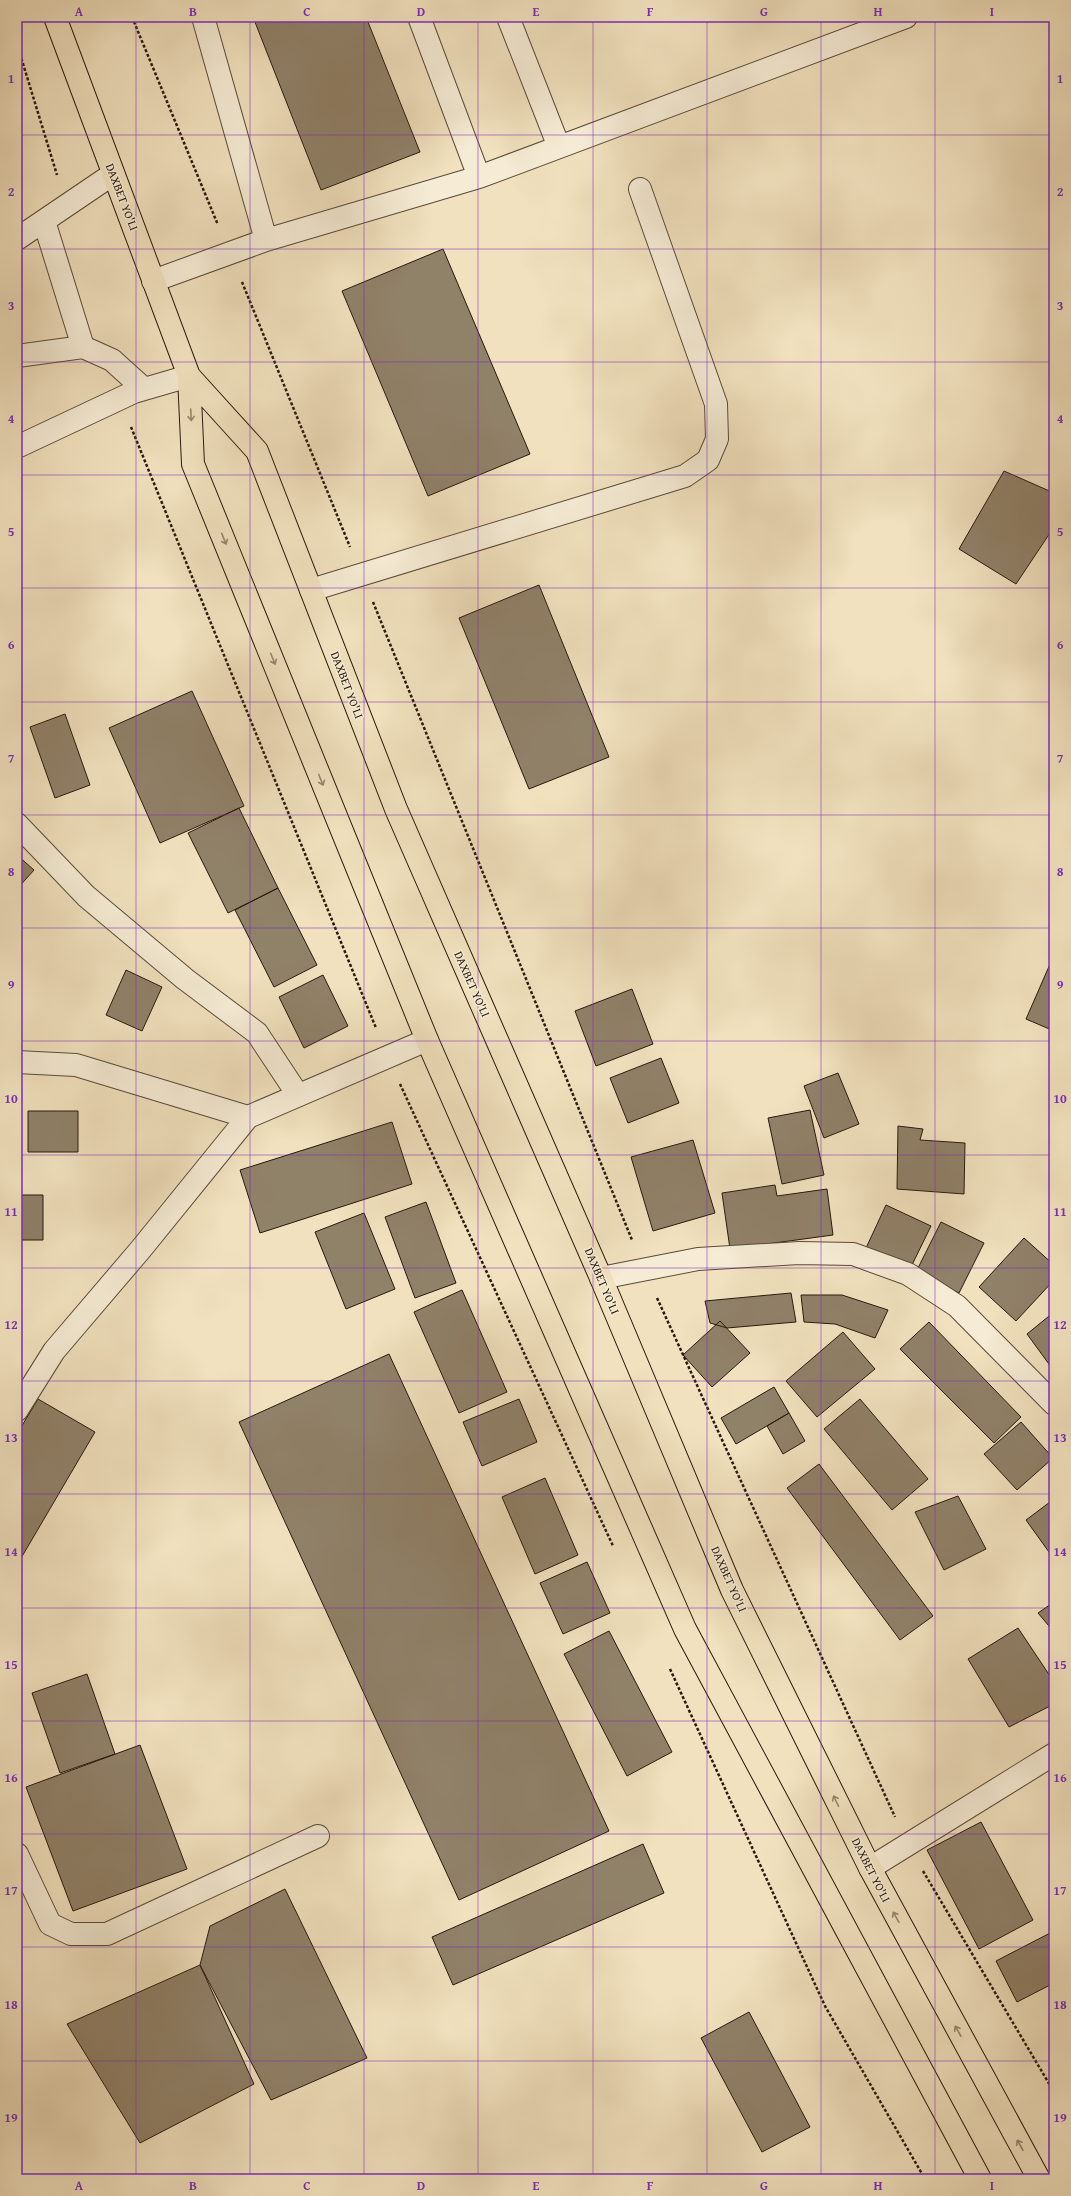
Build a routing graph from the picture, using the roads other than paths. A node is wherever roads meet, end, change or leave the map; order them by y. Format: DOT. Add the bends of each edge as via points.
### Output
graph roads {
  1 [pos="54,17"];
  2 [pos="203,17"];
  3 [pos="419,17"];
  4 [pos="508,17"];
  5 [pos="906,17"];
  6 [pos="559,146"];
  7 [pos="113,174"];
  8 [pos="479,177"];
  9 [pos="640,189"];
  10 [pos="44,221"];
  11 [pos="17,239"];
  12 [pos="266,240"];
  13 [pos="154,281"];
  14 [pos="83,347"];
  15 [pos="17,356"];
  16 [pos="189,376"];
  17 [pos="144,389"];
  18 [pos="17,447"];
  19 [pos="311,590"];
  20 [pos="17,824"];
  21 [pos="427,1040"];
  22 [pos="17,1062"];
  23 [pos="298,1094"];
  24 [pos="248,1117"];
  25 [pos="601,1278"];
  26 [pos="1054,1404"];
  27 [pos="17,1410"];
  28 [pos="1054,1754"];
  29 [pos="318,1836"];
  30 [pos="17,1854"];
  31 [pos="870,1868"];
  32 [pos="980,2179"];
  33 [pos="1039,2179"];
  1 -- 7 [label="main road, DAXBET YO'LI"];
  2 -- 12 [label="street"];
  3 -- 8 [label="street"];
  4 -- 6 [label="street"];
  5 -- 6 [label="street"];
  6 -- 8 [label="street"];
  7 -- 10 [label="street"];
  7 -- 13 [label="main road, DAXBET YO'LI"];
  8 -- 12 [label="street"];
  9 -- 19 [label="street" via="716,404 717,439 708,460 685,476"];
  10 -- 11 [label="street"];
  10 -- 14 [label="street"];
  12 -- 13 [label="street"];
  13 -- 16 [label="main road, DAXBET YO'LI"];
  14 -- 15 [label="street"];
  14 -- 17 [label="street" via="112,360"];
  16 -- 17 [label="street"];
  16 -- 19 [label="main road, DAXBET YO'LI" via="257,451"];
  16 -- 21 [label="main road, DAXBET YO'LI, one-way" via="194,464"];
  17 -- 18 [label="street"];
  19 -- 25 [label="main road, DAXBET YO'LI" via="396,809"];
  20 -- 23 [label="street" via="86,896 185,979 257,1032"];
  21 -- 23 [label="street"];
  21 -- 32 [label="main road, DAXBET YO'LI" via="685,1629"];
  22 -- 24 [label="street" via="76,1065"];
  23 -- 24 [label="street"];
  24 -- 27 [label="street" via="54,1351"];
  25 -- 26 [label="street" via="705,1258 798,1253 854,1254 908,1274 957,1306"];
  31 -- 25 [label="main road, DAXBET YO'LI, one-way" via="732,1590"];
  28 -- 31 [label="street"];
  29 -- 30 [label="street" via="107,1934 71,1934 50,1924"];
  33 -- 31 [label="main road, DAXBET YO'LI, one-way"];
}
